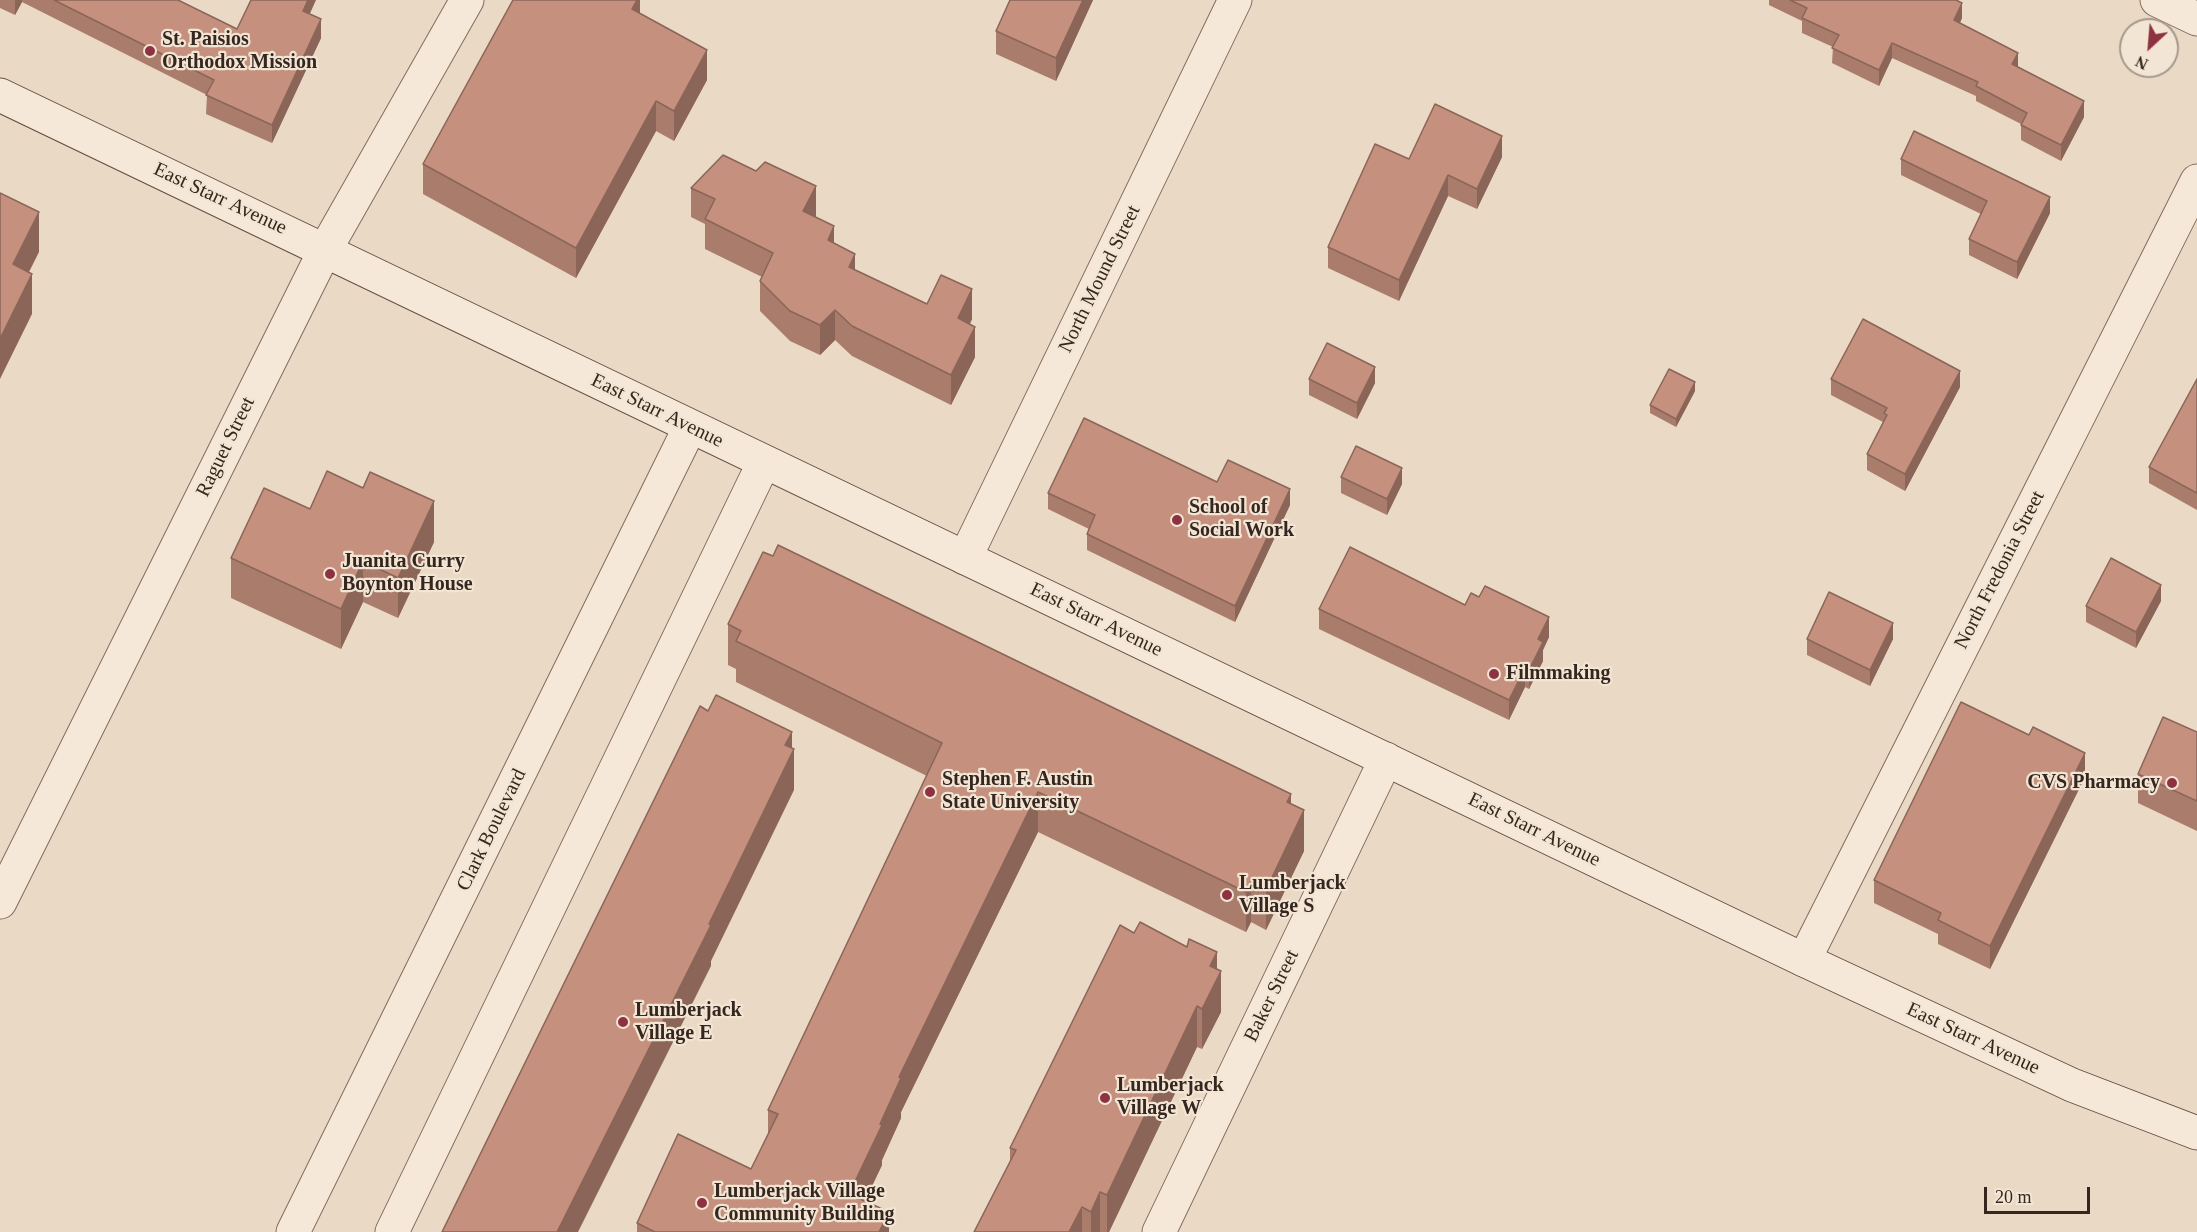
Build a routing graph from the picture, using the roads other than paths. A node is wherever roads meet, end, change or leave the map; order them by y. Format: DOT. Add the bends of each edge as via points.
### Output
graph roads {
  1 [pos="466,0"];
  2 [pos="1235,0"];
  3 [pos="2157,0"];
  4 [pos="2197,19"];
  5 [pos="0,95"];
  6 [pos="2197,181"];
  7 [pos="325,250"];
  8 [pos="690,427"];
  9 [pos="764,462"];
  10 [pos="965,558"];
  11 [pos="1386,759"];
  12 [pos="0,902"];
  13 [pos="1804,960"];
  14 [pos="2197,1133"];
  15 [pos="1161,1231"];
  16 [pos="293,1232"];
  17 [pos="392,1232"];
  1 -- 7 [label="street, Raguet Street"];
  2 -- 10 [label="street, North Mound Street"];
  3 -- 4 [label="street"];
  5 -- 7 [label="street, East Starr Avenue"];
  6 -- 13 [label="street, North Fredonia Street"];
  7 -- 8 [label="street, East Starr Avenue"];
  7 -- 12 [label="street, Raguet Street"];
  8 -- 9 [label="street, East Starr Avenue"];
  8 -- 16 [label="street, Clark Boulevard"];
  9 -- 10 [label="street, East Starr Avenue"];
  9 -- 17 [label="street"];
  10 -- 11 [label="street, East Starr Avenue"];
  11 -- 13 [label="street, East Starr Avenue"];
  11 -- 15 [label="street, Baker Street"];
  13 -- 14 [label="street, East Starr Avenue" via="2072,1084"];
}
